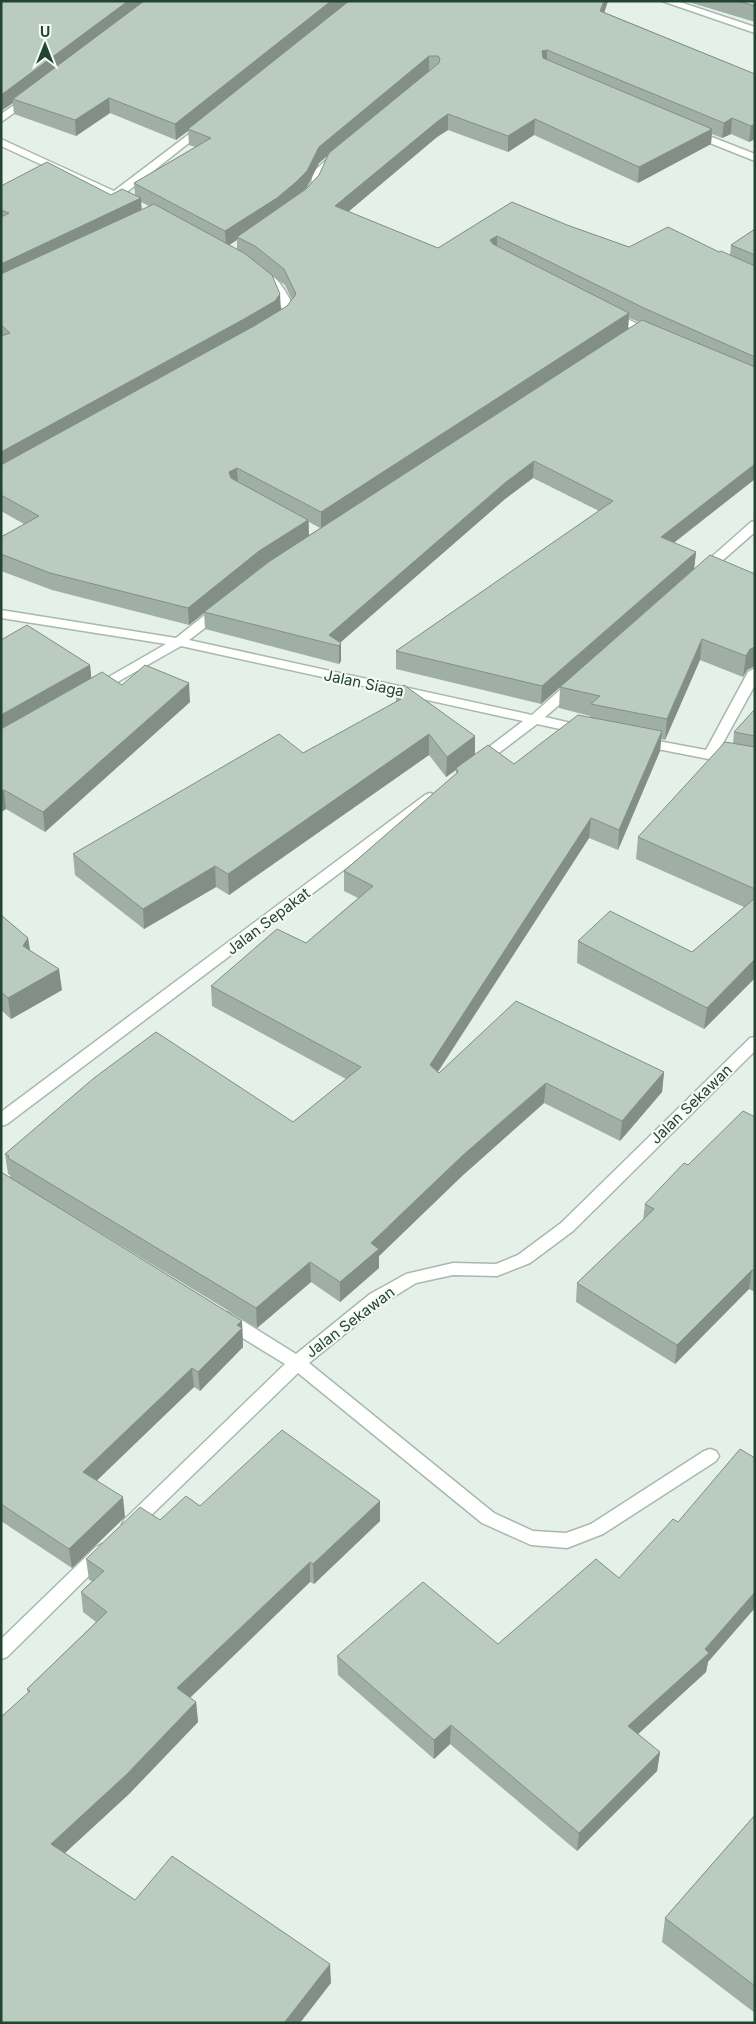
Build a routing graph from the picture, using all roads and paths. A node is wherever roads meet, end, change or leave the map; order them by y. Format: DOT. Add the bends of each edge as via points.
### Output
graph roads {
  1 [pos="667,1"];
  2 [pos="755,30"];
  3 [pos="41,89"];
  4 [pos="215,117"];
  5 [pos="1,119"];
  6 [pos="682,128"];
  7 [pos="1,142"];
  8 [pos="346,148"];
  9 [pos="755,158"];
  10 [pos="115,196"];
  11 [pos="301,201"];
  12 [pos="139,207"];
  13 [pos="250,266"];
  14 [pos="598,308"];
  15 [pos="273,325"];
  16 [pos="640,332"];
  17 [pos="755,525"];
  18 [pos="696,577"];
  19 [pos="234,598"];
  20 [pos="1,614"];
  21 [pos="179,642"];
  22 [pos="755,672"];
  23 [pos="586,674"];
  24 [pos="84,697"];
  25 [pos="534,720"];
  26 [pos="592,732"];
  27 [pos="632,739"];
  28 [pos="710,755"];
  29 [pos="755,764"];
  30 [pos="463,773"];
  31 [pos="440,791"];
  32 [pos="755,1042"];
  33 [pos="1,1120"];
  34 [pos="212,1310"];
  35 [pos="297,1363"];
  36 [pos="710,1456"];
  37 [pos="1,1651"];
  1 -- 2 [label="street"];
  3 -- 5 [label="street"];
  4 -- 10 [label="street"];
  6 -- 9 [label="street"];
  7 -- 10 [label="street"];
  8 -- 11 [label="street" via="317,174 316,185"];
  10 -- 12 [label="street"];
  13 -- 15 [label="street" via="279,288 286,302 288,311 281,321"];
  14 -- 16 [label="street"];
  17 -- 18 [label="street"];
  19 -- 21 [label="street"];
  20 -- 21 [label="street, Jalan Siaga"];
  21 -- 24 [label="street"];
  21 -- 25 [label="street, Jalan Siaga"];
  22 -- 28 [label="street"];
  23 -- 25 [label="street"];
  25 -- 26 [label="street, Jalan Siaga"];
  25 -- 30 [label="street"];
  27 -- 28 [label="street"];
  28 -- 29 [label="street"];
  31 -- 33 [label="street, Jalan Sepakat"];
  32 -- 35 [label="street, Jalan Sekawan" via="567,1227 524,1259 497,1270 454,1269 412,1278 376,1299"];
  34 -- 35 [label="street"];
  35 -- 36 [label="street" via="488,1518 531,1538 567,1541 597,1530"];
  35 -- 37 [label="street, Jalan Sekawan"];
}
